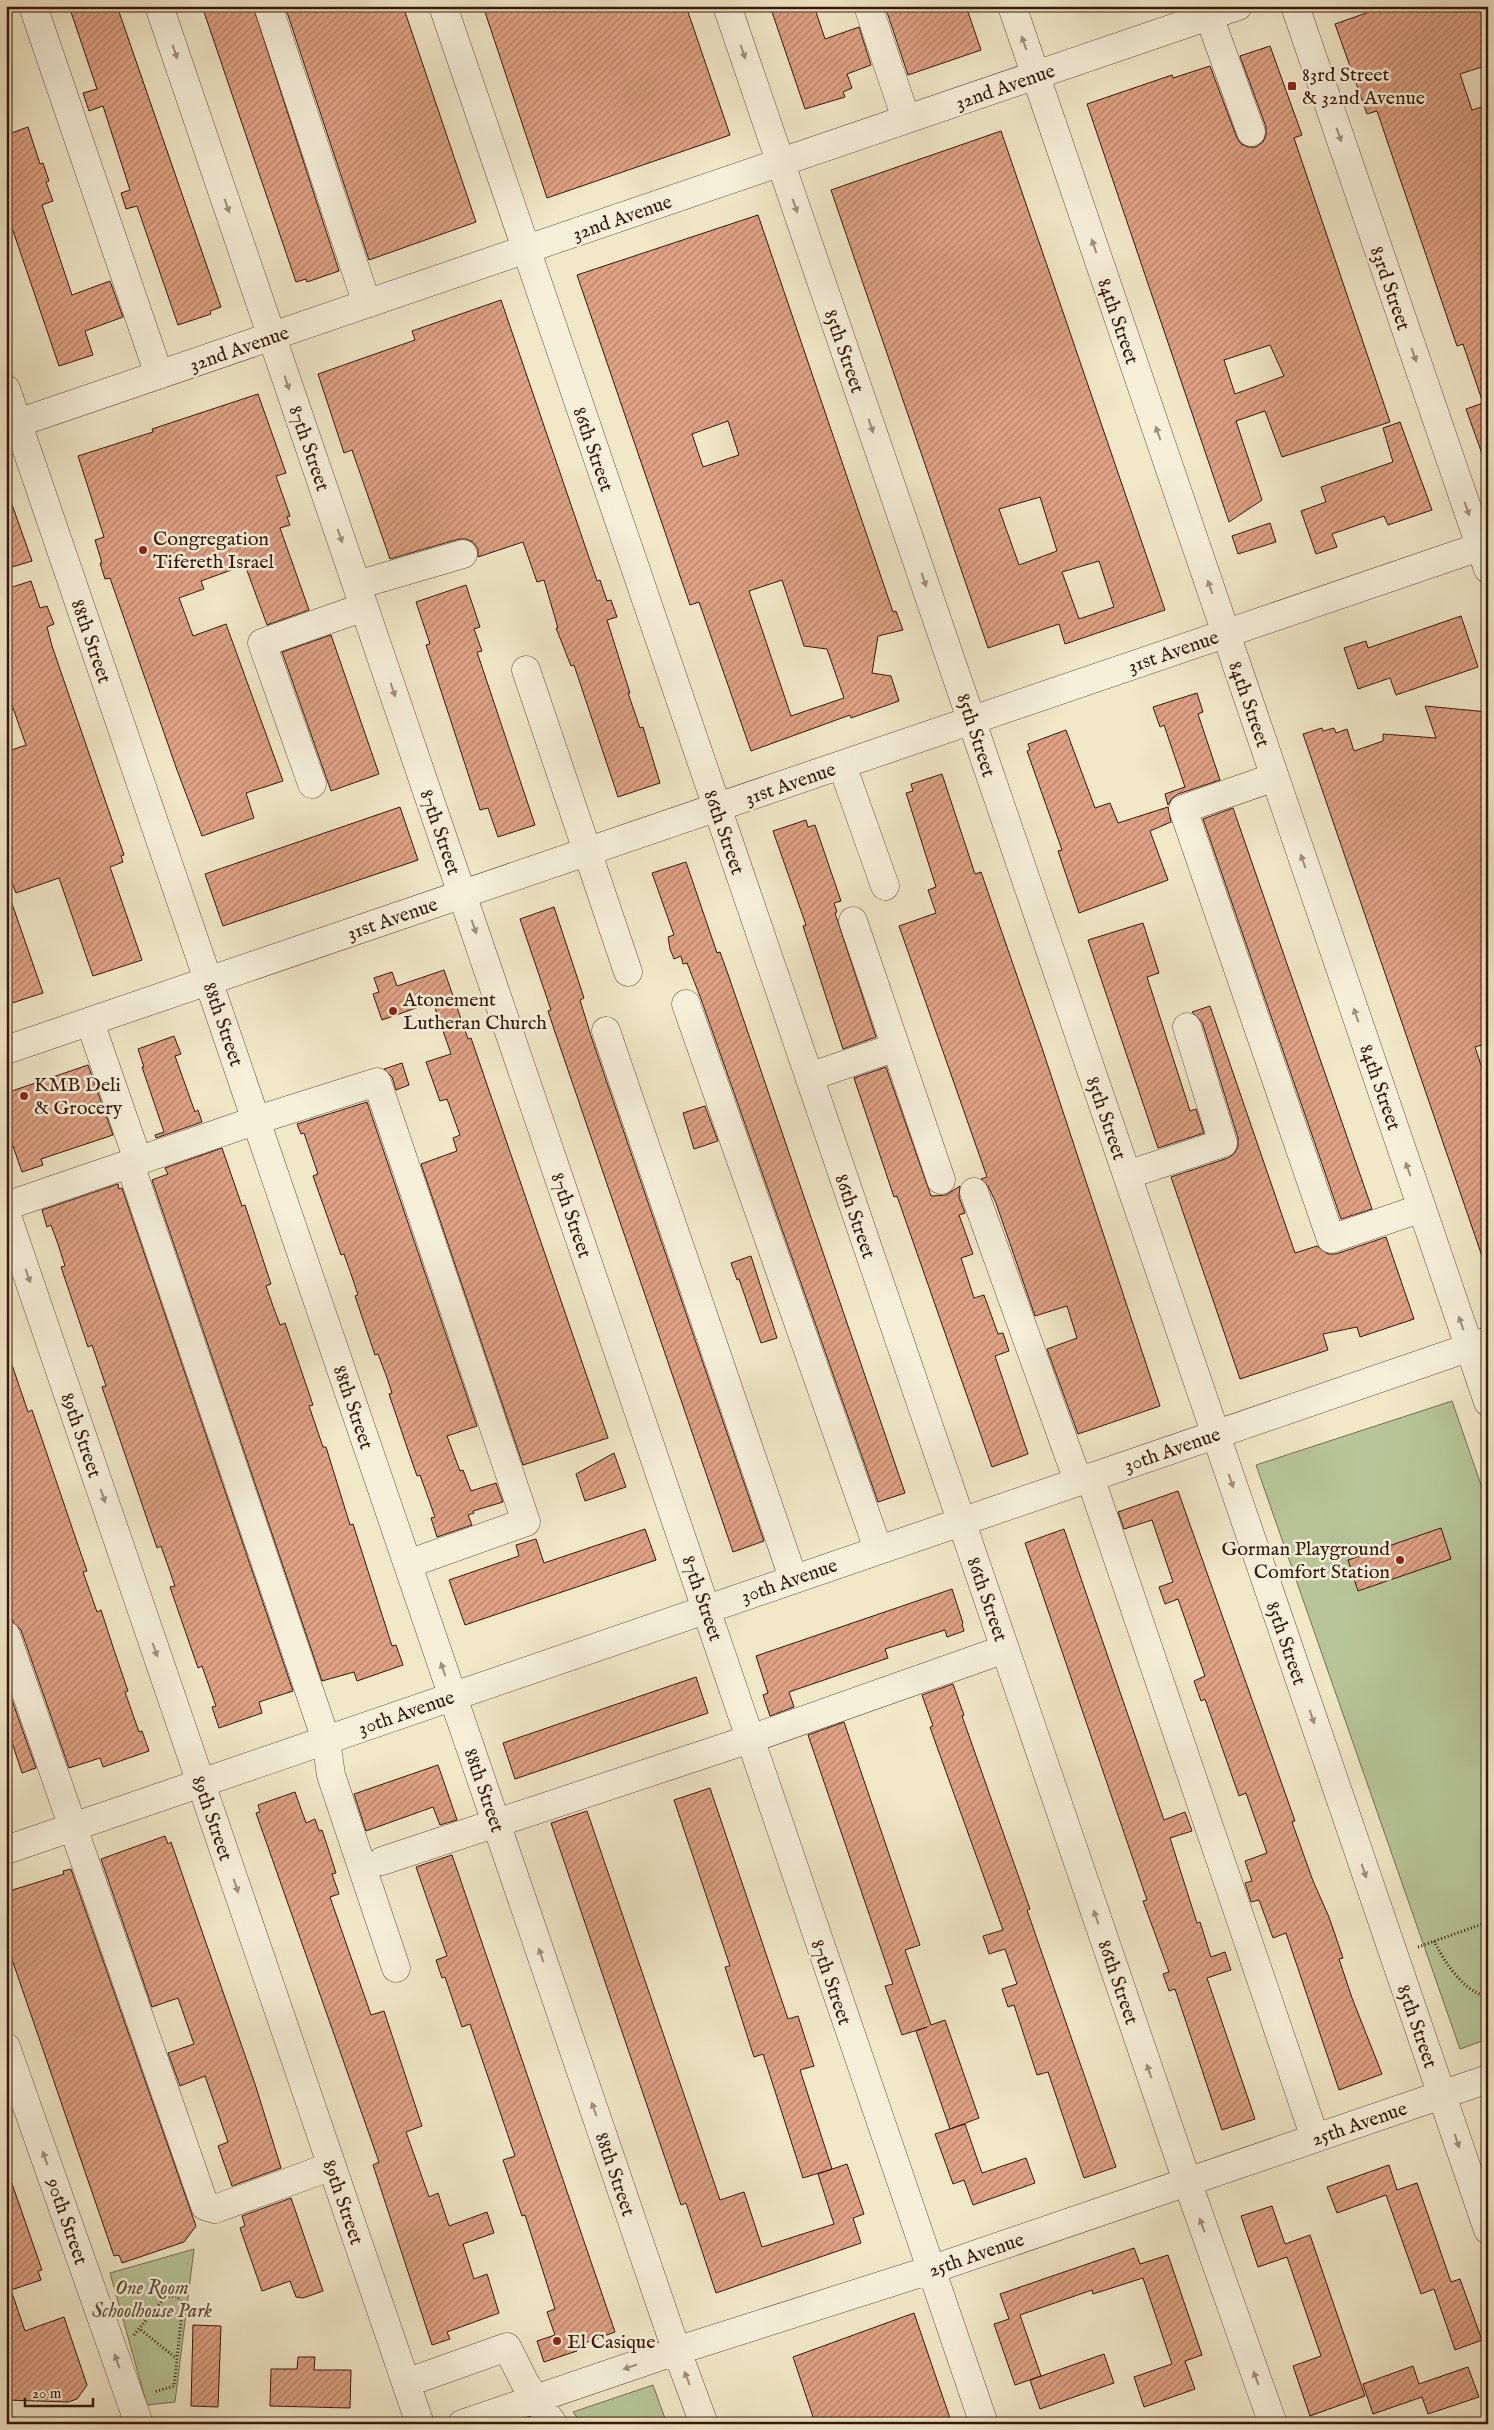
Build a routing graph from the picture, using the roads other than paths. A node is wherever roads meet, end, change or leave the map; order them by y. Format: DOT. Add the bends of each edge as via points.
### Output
graph roads {
  1 [pos="33,6"];
  2 [pos="159,6"];
  3 [pos="268,6"];
  4 [pos="443,6"];
  5 [pos="727,6"];
  6 [pos="868,6"];
  7 [pos="1012,6"];
  8 [pos="1238,6"];
  9 [pos="1295,6"];
  10 [pos="1209,16"];
  11 [pos="1036,75"];
  12 [pos="906,120"];
  13 [pos="1251,132"];
  14 [pos="780,162"];
  15 [pos="526,249"];
  16 [pos="367,304"];
  17 [pos="272,336"];
  18 [pos="159,375"];
  19 [pos="6,389"];
  20 [pos="12,425"];
  21 [pos="1485,553"];
  22 [pos="464,554"];
  23 [pos="361,596"];
  24 [pos="1225,633"];
  25 [pos="526,670"];
  26 [pos="971,720"];
  27 [pos="842,765"];
  28 [pos="1275,777"];
  29 [pos="312,784"];
  30 [pos="717,808"];
  31 [pos="588,852"];
  32 [pos="885,886"];
  33 [pos="462,894"];
  34 [pos="853,922"];
  35 [pos="628,972"];
  36 [pos="209,981"];
  37 [pos="686,1004"];
  38 [pos="90,1022"];
  39 [pos="1187,1027"];
  40 [pos="606,1031"];
  41 [pos="896,1047"];
  42 [pos="6,1050"];
  43 [pos="809,1077"];
  44 [pos="257,1120"];
  45 [pos="131,1155"];
  46 [pos="1127,1175"];
  47 [pos="941,1180"];
  48 [pos="974,1192"];
  49 [pos="6,1206"];
  50 [pos="1422,1208"];
  51 [pos="6,1213"];
  52 [pos="1479,1345"];
  53 [pos="1488,1402"];
  54 [pos="1215,1434"];
  55 [pos="1084,1479"];
  56 [pos="961,1521"];
  57 [pos="878,1549"];
  58 [pos="408,1564"];
  59 [pos="794,1578"];
  60 [pos="707,1608"];
  61 [pos="6,1636"];
  62 [pos="1005,1649"];
  63 [pos="453,1696"];
  64 [pos="750,1739"];
  65 [pos="326,1740"];
  66 [pos="201,1783"];
  67 [pos="496,1824"];
  68 [pos="72,1828"];
  69 [pos="6,1850"];
  70 [pos="382,1861"];
  71 [pos="396,1968"];
  72 [pos="6,2047"];
  73 [pos="1488,2079"];
  74 [pos="1441,2095"];
  75 [pos="1315,2138"];
  76 [pos="332,2166"];
  77 [pos="1187,2181"];
  78 [pos="1486,2221"];
  79 [pos="930,2270"];
  80 [pos="676,2351"];
  81 [pos="406,2383"];
  82 [pos="535,2399"];
  83 [pos="139,2424"];
  84 [pos="420,2424"];
  85 [pos="462,2424"];
  86 [pos="553,2424"];
  87 [pos="704,2424"];
  88 [pos="984,2424"];
  89 [pos="1273,2424"];
  1 -- 18 [label="street"];
  2 -- 17 [label="street, 87th Street, one-way"];
  3 -- 16 [label="street"];
  4 -- 15 [label="street, 86th Street"];
  5 -- 14 [label="street, 85th Street, one-way"];
  6 -- 12 [label="street"];
  11 -- 7 [label="street, 84th Street, one-way"];
  8 -- 10 [label="street, 32nd Avenue"];
  9 -- 21 [label="street, 83rd Street, one-way"];
  10 -- 11 [label="street, 32nd Avenue"];
  10 -- 13 [label="street"];
  11 -- 12 [label="street, 32nd Avenue"];
  24 -- 11 [label="street, 84th Street, one-way"];
  12 -- 14 [label="street, 32nd Avenue"];
  14 -- 15 [label="street, 32nd Avenue"];
  14 -- 26 [label="street, 85th Street, one-way"];
  15 -- 16 [label="street, 32nd Avenue"];
  15 -- 30 [label="street, 86th Street"];
  16 -- 17 [label="street, 32nd Avenue"];
  17 -- 18 [label="street, 32nd Avenue"];
  17 -- 23 [label="street, 87th Street, one-way"];
  18 -- 20 [label="street, 32nd Avenue"];
  19 -- 20 [label="street, 88th Street"];
  20 -- 36 [label="street, 88th Street"];
  21 -- 24 [label="street, 31st Avenue"];
  22 -- 23 [label="street"];
  23 -- 29 [label="street" via="262,643"];
  23 -- 33 [label="street, 87th Street, one-way"];
  24 -- 26 [label="street, 31st Avenue"];
  24 -- 28 [label="street, 84th Street"];
  25 -- 31 [label="street"];
  26 -- 27 [label="street, 31st Avenue"];
  26 -- 46 [label="street, 85th Street"];
  27 -- 30 [label="street, 31st Avenue"];
  27 -- 32 [label="street"];
  50 -- 28 [label="street, 84th Street, one-way"];
  28 -- 50 [label="street" via="1182,809 1332,1239"];
  30 -- 31 [label="street, 31st Avenue"];
  30 -- 43 [label="street, 86th Street"];
  31 -- 33 [label="street, 31st Avenue"];
  31 -- 35 [label="street"];
  33 -- 36 [label="street, 31st Avenue"];
  33 -- 60 [label="street, 87th Street, one-way"];
  34 -- 41 [label="street"];
  36 -- 38 [label="street, 31st Avenue"];
  36 -- 44 [label="street, 88th Street"];
  37 -- 57 [label="street"];
  38 -- 42 [label="street, 31st Avenue"];
  38 -- 45 [label="street"];
  39 -- 46 [label="street" via="1223,1142"];
  40 -- 59 [label="street"];
  41 -- 43 [label="street"];
  41 -- 47 [label="street"];
  43 -- 56 [label="street, 86th Street"];
  44 -- 45 [label="street"];
  44 -- 58 [label="street, 88th Street"];
  44 -- 58 [label="street" via="376,1082 437,1260 526,1522"];
  45 -- 49 [label="street"];
  45 -- 65 [label="street"];
  46 -- 54 [label="street, 85th Street"];
  48 -- 55 [label="street"];
  52 -- 50 [label="street, 84th Street, one-way"];
  51 -- 66 [label="street, 89th Street, one-way"];
  52 -- 53 [label="street, 84th Street"];
  52 -- 54 [label="street, 30th Avenue"];
  54 -- 55 [label="street, 30th Avenue"];
  54 -- 74 [label="street, 85th Street, one-way"];
  55 -- 56 [label="street, 30th Avenue"];
  55 -- 75 [label="street"];
  56 -- 57 [label="street, 30th Avenue"];
  56 -- 62 [label="street, 86th Street"];
  57 -- 59 [label="street, 30th Avenue"];
  63 -- 58 [label="street, 88th Street, one-way"];
  59 -- 60 [label="street, 30th Avenue"];
  60 -- 63 [label="street, 30th Avenue"];
  60 -- 64 [label="street, 87th Street"];
  61 -- 68 [label="street"];
  62 -- 64 [label="street"];
  77 -- 62 [label="street, 86th Street, one-way"];
  63 -- 65 [label="street, 30th Avenue"];
  63 -- 67 [label="street, 88th Street"];
  64 -- 67 [label="street"];
  64 -- 79 [label="street, 87th Street"];
  65 -- 66 [label="street, 30th Avenue"];
  65 -- 71 [label="street" via="331,1775"];
  66 -- 68 [label="street, 30th Avenue"];
  66 -- 76 [label="street, 89th Street, one-way"];
  67 -- 70 [label="street"];
  80 -- 67 [label="street, 88th Street, one-way"];
  68 -- 69 [label="street, 30th Avenue"];
  68 -- 76 [label="street" via="205,2206 215,2209"];
  83 -- 72 [label="street, 90th Street, one-way"];
  73 -- 74 [label="street, 25th Avenue"];
  74 -- 75 [label="street, 25th Avenue"];
  74 -- 78 [label="street, 85th Street, one-way"];
  75 -- 77 [label="street, 25th Avenue"];
  76 -- 81 [label="street, 89th Street"];
  77 -- 79 [label="street, 25th Avenue"];
  89 -- 77 [label="street, 86th Street, one-way"];
  79 -- 80 [label="street, 25th Avenue"];
  79 -- 88 [label="street, 87th Street"];
  80 -- 82 [label="street, 25th Avenue, one-way"];
  87 -- 80 [label="street, 88th Street, one-way"];
  81 -- 82 [label="street" via="507,2347"];
  81 -- 84 [label="street, 89th Street"];
  82 -- 85 [label="street, 25th Avenue"];
  82 -- 86 [label="street"];
}
